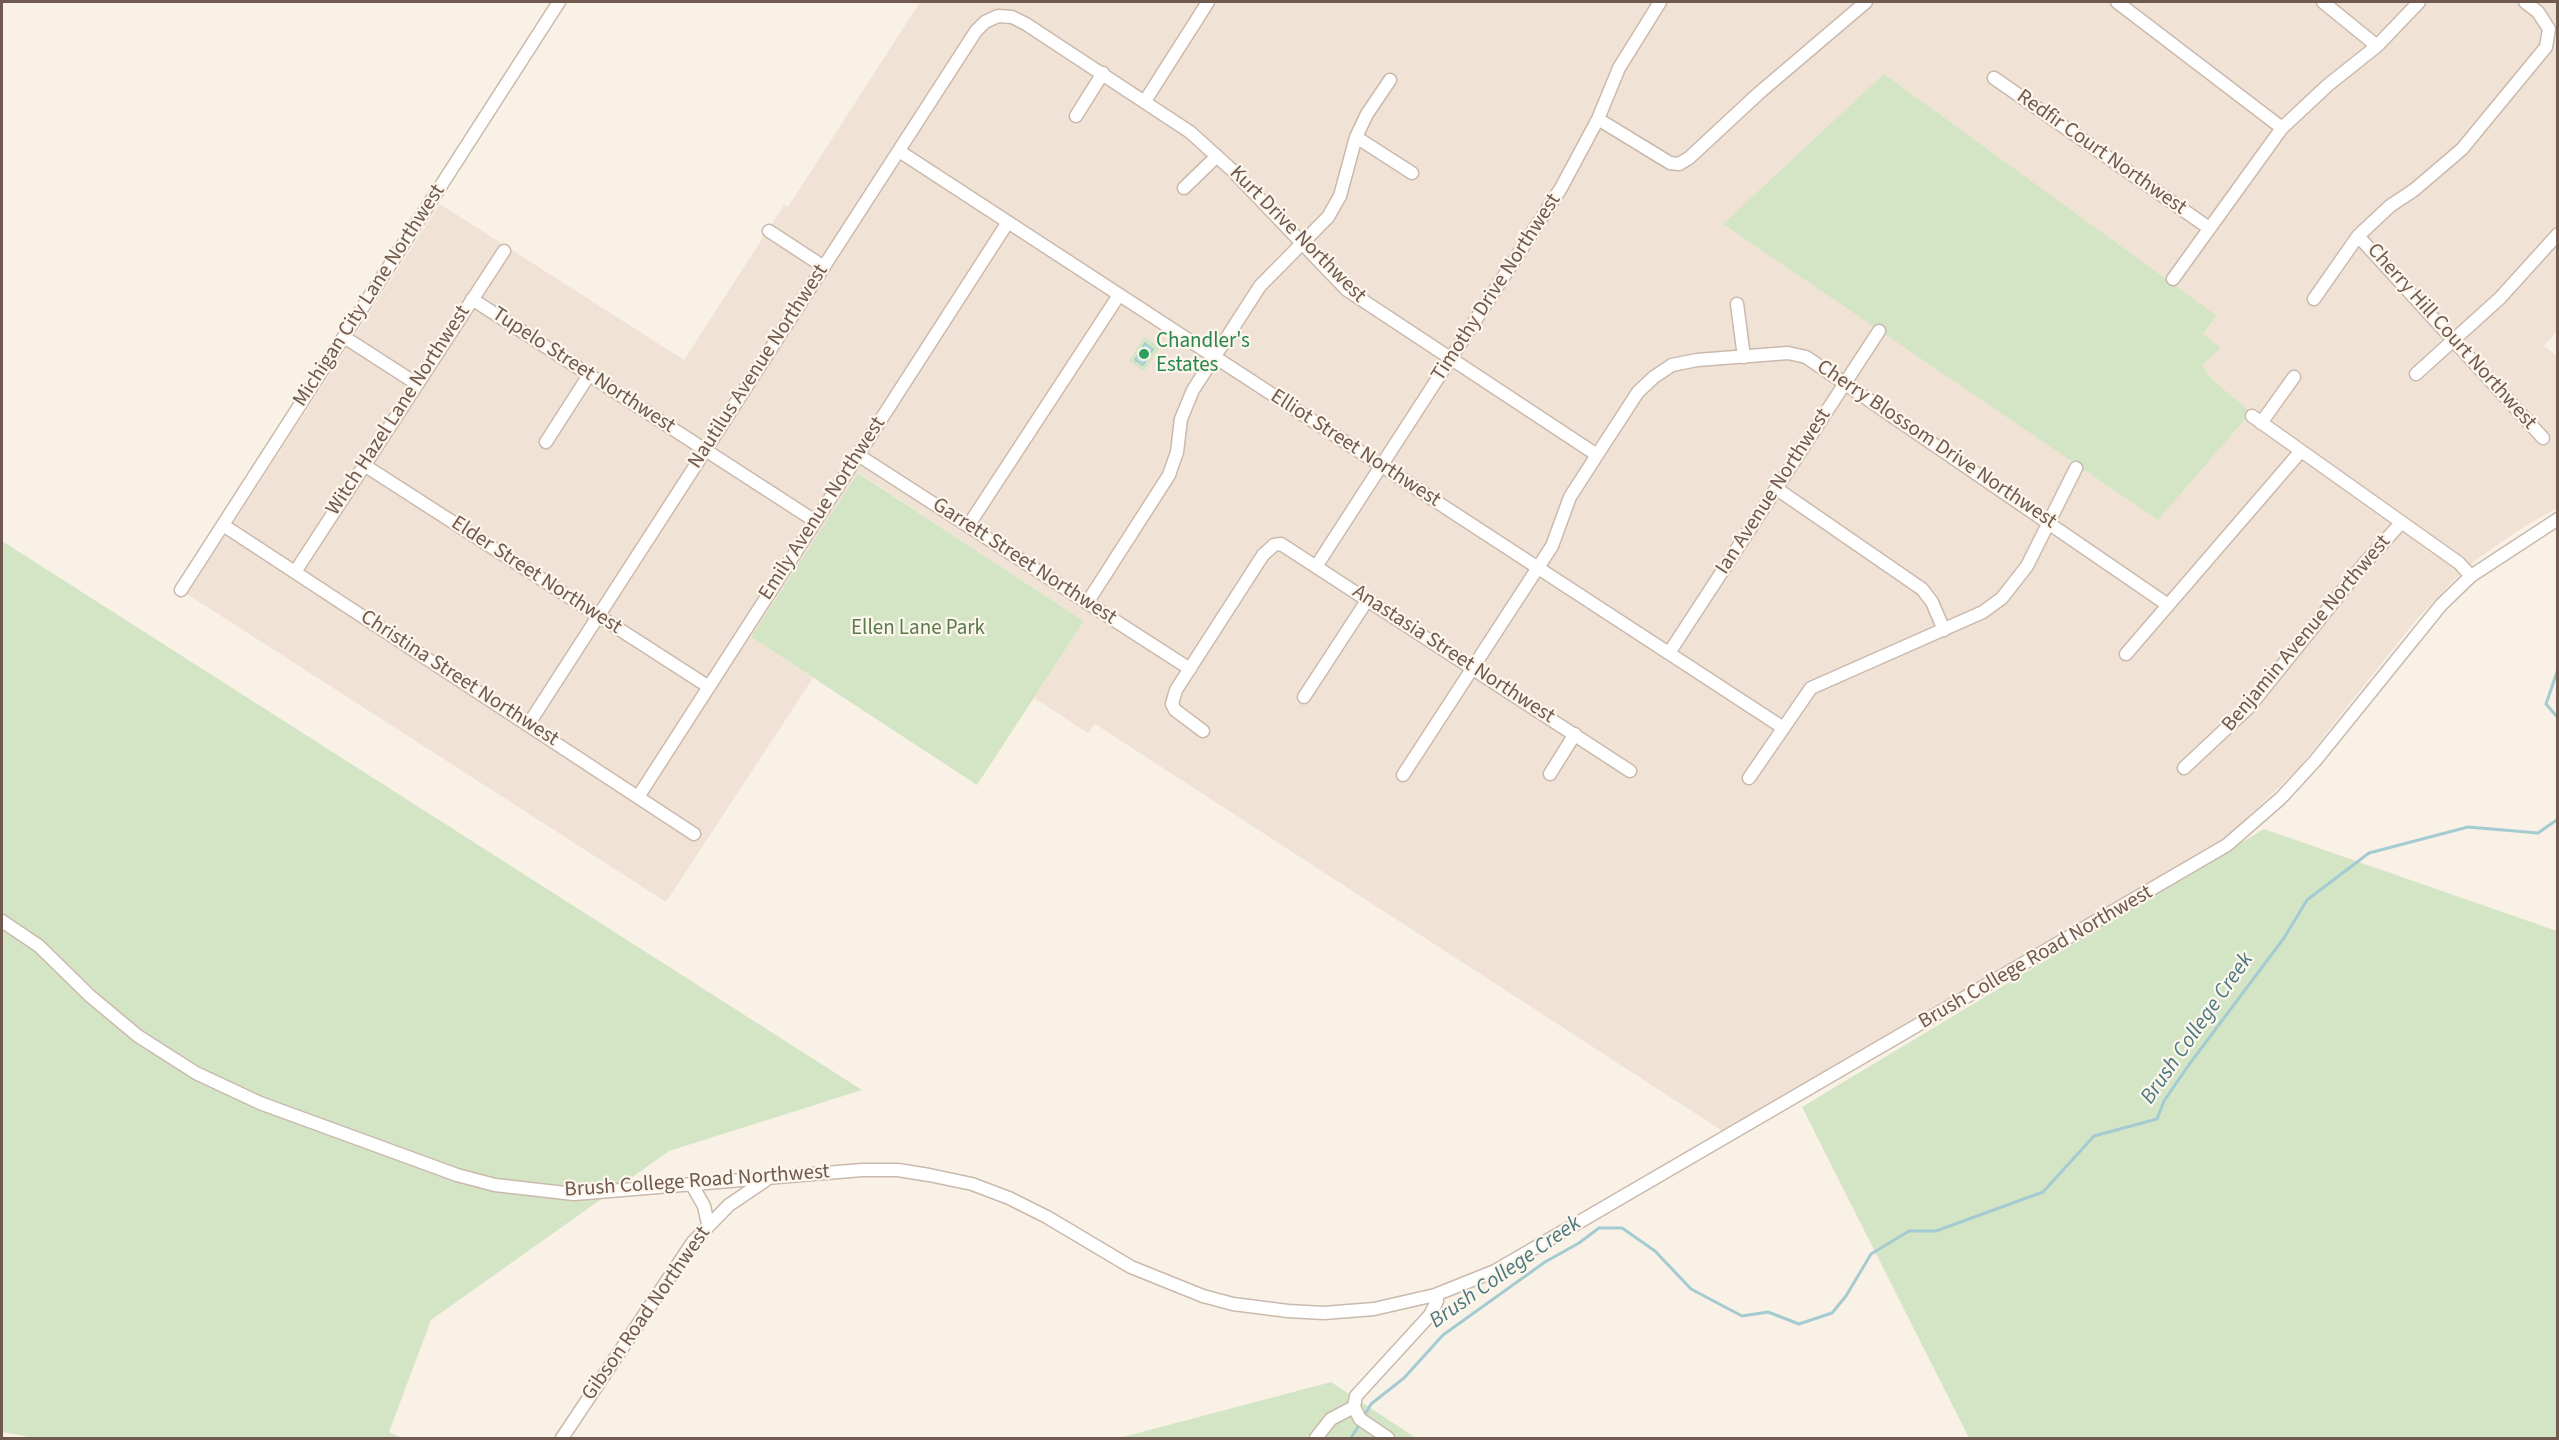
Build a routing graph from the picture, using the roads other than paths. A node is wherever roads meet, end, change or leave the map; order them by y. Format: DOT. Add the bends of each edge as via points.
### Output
graph roads {
  1 [pos="559,2"];
  2 [pos="1208,2"];
  3 [pos="1660,2"];
  4 [pos="1866,2"];
  5 [pos="2117,2"];
  6 [pos="2323,2"];
  7 [pos="2419,2"];
  8 [pos="2525,2"];
  9 [pos="998,16"];
  10 [pos="2377,46"];
  11 [pos="1103,73"];
  12 [pos="1994,78"];
  13 [pos="1390,80"];
  14 [pos="1145,101"];
  15 [pos="1076,116"];
  16 [pos="1598,119"];
  17 [pos="2282,128"];
  18 [pos="1356,137"];
  19 [pos="898,150"];
  20 [pos="1217,156"];
  21 [pos="1412,173"];
  22 [pos="1184,188"];
  23 [pos="1008,222"];
  24 [pos="2208,228"];
  25 [pos="769,231"];
  26 [pos="2558,234"];
  27 [pos="2358,236"];
  28 [pos="1301,243"];
  29 [pos="504,250"];
  30 [pos="824,267"];
  31 [pos="2173,279"];
  32 [pos="1119,295"];
  33 [pos="472,299"];
  34 [pos="2314,299"];
  35 [pos="1737,304"];
  36 [pos="1879,331"];
  37 [pos="344,337"];
  38 [pos="2453,340"];
  39 [pos="1214,357"];
  40 [pos="1744,357"];
  41 [pos="1450,360"];
  42 [pos="2416,374"];
  43 [pos="589,375"];
  44 [pos="2294,377"];
  45 [pos="1846,382"];
  46 [pos="417,384"];
  47 [pos="2543,438"];
  48 [pos="546,441"];
  49 [pos="706,450"];
  50 [pos="2301,451"];
  51 [pos="858,455"];
  52 [pos="1597,455"];
  53 [pos="364,465"];
  54 [pos="1381,466"];
  55 [pos="2076,468"];
  56 [pos="1777,489"];
  57 [pos="2558,519"];
  58 [pos="816,521"];
  59 [pos="2048,522"];
  60 [pos="2401,523"];
  61 [pos="223,525"];
  62 [pos="968,526"];
  63 [pos="1317,565"];
  64 [pos="1537,568"];
  65 [pos="295,572"];
  66 [pos="2471,576"];
  67 [pos="181,590"];
  68 [pos="1368,599"];
  69 [pos="1087,603"];
  70 [pos="2168,605"];
  71 [pos="599,616"];
  72 [pos="1944,630"];
  73 [pos="1669,653"];
  74 [pos="2126,654"];
  75 [pos="1473,668"];
  76 [pos="1190,669"];
  77 [pos="709,687"];
  78 [pos="1304,697"];
  79 [pos="528,725"];
  80 [pos="1782,727"];
  81 [pos="1203,731"];
  82 [pos="1575,734"];
  83 [pos="2184,768"];
  84 [pos="1630,771"];
  85 [pos="1550,774"];
  86 [pos="1403,775"];
  87 [pos="1749,778"];
  88 [pos="638,797"];
  89 [pos="694,834"];
  90 [pos="2,921"];
  91 [pos="770,1178"];
  92 [pos="692,1185"];
  93 [pos="708,1224"];
  94 [pos="1435,1295"];
  95 [pos="1354,1407"];
  96 [pos="562,1438"];
  97 [pos="1316,1438"];
  98 [pos="1388,1438"];
  1 -- 37 [label="street, Michigan City Lane Northwest"];
  2 -- 14 [label="street"];
  3 -- 16 [label="street, Timothy Drive Northwest" via="1619,68"];
  4 -- 16 [label="street" via="1679,164 1670,163"];
  5 -- 17 [label="street"];
  6 -- 10 [label="street"];
  7 -- 10 [label="street"];
  8 -- 27 [label="street" via="2538,12 2549,29 2546,47 2476,134 2435,174 2390,206"];
  9 -- 11 [label="street, Kurt Drive Northwest" via="1026,24"];
  9 -- 19 [label="street, Nautilus Avenue Northwest" via="976,31"];
  10 -- 17 [label="street"];
  11 -- 14 [label="street, Kurt Drive Northwest"];
  11 -- 15 [label="street"];
  12 -- 24 [label="street, Redfir Court Northwest"];
  13 -- 18 [label="street"];
  14 -- 20 [label="street, Kurt Drive Northwest"];
  16 -- 41 [label="street, Timothy Drive Northwest" via="1561,188"];
  17 -- 24 [label="street"];
  18 -- 21 [label="street"];
  18 -- 28 [label="street" via="1340,196 1328,217"];
  19 -- 23 [label="street, Elliot Street Northwest"];
  19 -- 30 [label="street, Nautilus Avenue Northwest"];
  20 -- 22 [label="street"];
  20 -- 28 [label="street, Kurt Drive Northwest"];
  23 -- 32 [label="street, Elliot Street Northwest"];
  23 -- 51 [label="street, Emily Avenue Northwest"];
  24 -- 31 [label="street"];
  25 -- 30 [label="street"];
  26 -- 38 [label="street" via="2523,275"];
  27 -- 34 [label="street"];
  27 -- 38 [label="street, Cherry Hill Court Northwest"];
  28 -- 39 [label="street" via="1260,286"];
  28 -- 41 [label="street, Kurt Drive Northwest" via="1347,290"];
  29 -- 33 [label="street, Witch Hazel Lane Northwest"];
  30 -- 49 [label="street, Nautilus Avenue Northwest"];
  32 -- 39 [label="street, Elliot Street Northwest"];
  32 -- 62 [label="street"];
  33 -- 43 [label="street, Tupelo Street Northwest"];
  33 -- 46 [label="street, Witch Hazel Lane Northwest"];
  35 -- 40 [label="street"];
  36 -- 45 [label="street, Ian Avenue Northwest"];
  37 -- 46 [label="street"];
  37 -- 61 [label="street, Michigan City Lane Northwest"];
  38 -- 42 [label="street"];
  38 -- 47 [label="street, Cherry Hill Court Northwest"];
  39 -- 54 [label="street, Elliot Street Northwest"];
  39 -- 69 [label="street" via="1185,405 1169,475"];
  40 -- 45 [label="street, Cherry Blossom Drive Northwest" via="1788,353 1806,357"];
  40 -- 52 [label="street, Cherry Blossom Drive Northwest" via="1672,365 1638,392"];
  41 -- 52 [label="street, Kurt Drive Northwest"];
  41 -- 54 [label="street, Timothy Drive Northwest"];
  43 -- 48 [label="street"];
  43 -- 49 [label="street, Tupelo Street Northwest"];
  44 -- 50 [label="street" via="2257,419"];
  45 -- 56 [label="street, Ian Avenue Northwest"];
  45 -- 59 [label="street, Cherry Blossom Drive Northwest"];
  46 -- 53 [label="street, Witch Hazel Lane Northwest"];
  49 -- 58 [label="street, Tupelo Street Northwest"];
  49 -- 71 [label="street, Nautilus Avenue Northwest"];
  50 -- 60 [label="street"];
  50 -- 70 [label="street"];
  51 -- 58 [label="street, Emily Avenue Northwest"];
  51 -- 62 [label="street, Garrett Street Northwest"];
  52 -- 64 [label="street, Cherry Blossom Drive Northwest" via="1570,497 1552,546"];
  53 -- 65 [label="street, Witch Hazel Lane Northwest"];
  53 -- 71 [label="street, Elder Street Northwest"];
  54 -- 63 [label="street, Timothy Drive Northwest"];
  54 -- 64 [label="street, Elliot Street Northwest"];
  55 -- 59 [label="street"];
  56 -- 72 [label="street" via="1922,590"];
  56 -- 73 [label="street, Ian Avenue Northwest"];
  57 -- 66 [label="street, Brush College Road Northwest"];
  58 -- 77 [label="street, Emily Avenue Northwest"];
  59 -- 70 [label="street, Cherry Blossom Drive Northwest"];
  59 -- 72 [label="street" via="2015,585 1983,612"];
  60 -- 66 [label="street" via="2459,563"];
  60 -- 83 [label="street, Benjamin Avenue Northwest" via="2249,708"];
  61 -- 65 [label="street, Christina Street Northwest"];
  61 -- 67 [label="street, Michigan City Lane Northwest"];
  62 -- 69 [label="street, Garrett Street Northwest"];
  63 -- 68 [label="street, Anastasia Street Northwest"];
  63 -- 76 [label="street, Anastasia Street Northwest" via="1287,546 1274,545 1263,555"];
  64 -- 73 [label="street, Elliot Street Northwest"];
  64 -- 75 [label="street, Cherry Blossom Drive Northwest"];
  65 -- 79 [label="street, Christina Street Northwest"];
  66 -- 94 [label="street, Brush College Road Northwest" via="2426,622 2315,761 2281,798 2227,845 1520,1257 1479,1279"];
  68 -- 75 [label="street, Anastasia Street Northwest"];
  68 -- 78 [label="street"];
  69 -- 76 [label="street, Garrett Street Northwest"];
  70 -- 74 [label="street"];
  71 -- 77 [label="street, Elder Street Northwest"];
  71 -- 79 [label="street, Nautilus Avenue Northwest"];
  72 -- 80 [label="street" via="1811,688"];
  73 -- 80 [label="street, Elliot Street Northwest"];
  75 -- 82 [label="street, Anastasia Street Northwest"];
  75 -- 86 [label="street, Cherry Blossom Drive Northwest"];
  76 -- 81 [label="street" via="1172,704"];
  77 -- 88 [label="street, Emily Avenue Northwest"];
  79 -- 88 [label="street, Christina Street Northwest"];
  80 -- 87 [label="street"];
  82 -- 84 [label="street, Anastasia Street Northwest"];
  82 -- 85 [label="street"];
  88 -- 89 [label="street, Christina Street Northwest"];
  90 -- 92 [label="street, Brush College Road Northwest" via="39,946 138,1036 196,1072 260,1102 457,1175 495,1185 574,1194"];
  91 -- 92 [label="street, Brush College Road Northwest"];
  91 -- 93 [label="street, Gibson Road Northwest"];
  91 -- 94 [label="street, Brush College Road Northwest" via="898,1170 972,1184 1047,1217 1161,1281 1233,1304 1324,1313 1374,1309"];
  92 -- 93 [label="street" via="704,1206"];
  93 -- 96 [label="street, Gibson Road Northwest" via="672,1271"];
  94 -- 95 [label="street" via="1437,1301 1430,1315 1367,1381 1356,1396"];
  95 -- 97 [label="street" via="1332,1419"];
  95 -- 98 [label="street" via="1360,1419"];
}
